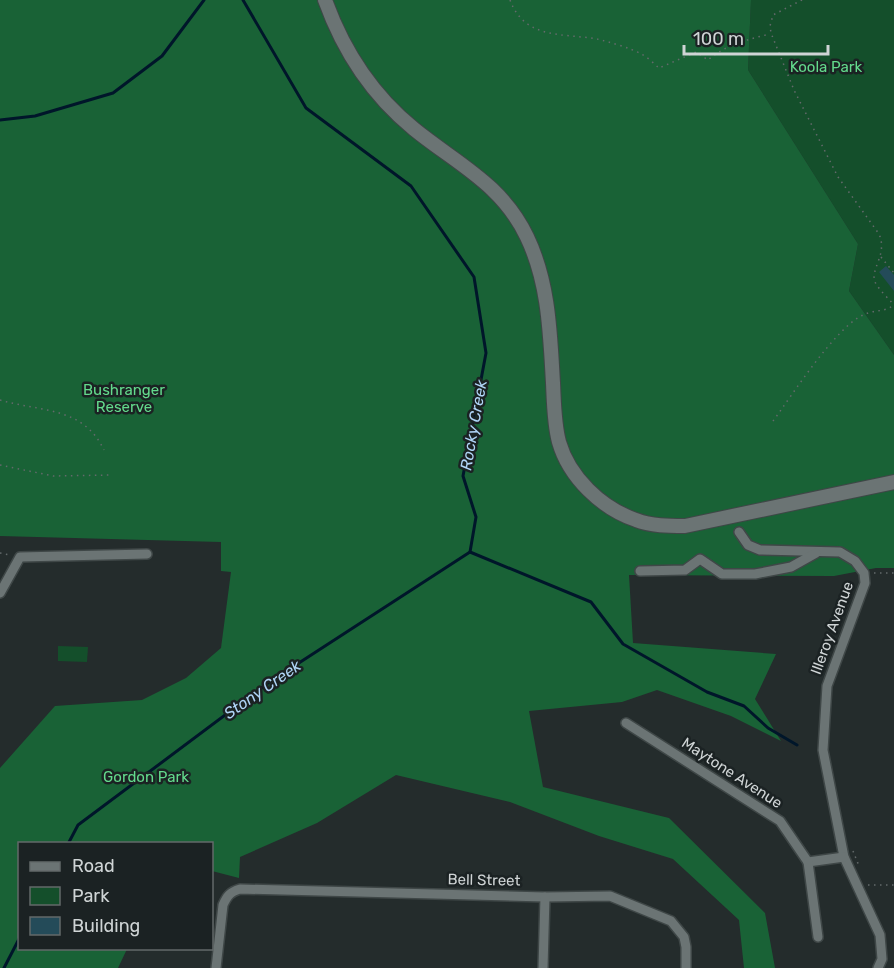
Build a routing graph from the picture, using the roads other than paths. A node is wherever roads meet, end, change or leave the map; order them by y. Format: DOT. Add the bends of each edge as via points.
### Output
graph roads {
  1 [pos="325,0"];
  2 [pos="894,482"];
  3 [pos="739,532"];
  4 [pos="820,551"];
  5 [pos="147,554"];
  6 [pos="640,570"];
  7 [pos="0,593"];
  8 [pos="626,723"];
  9 [pos="844,857"];
  10 [pos="807,862"];
  11 [pos="545,897"];
  12 [pos="818,937"];
  13 [pos="216,968"];
  14 [pos="543,968"];
  15 [pos="686,968"];
  16 [pos="878,968"];
  1 -- 2 [label="main road" via="345,46 383,100 414,129 486,182 527,236 543,282 550,327 546,422 561,468 574,486 611,517 634,528 687,534 734,524 810,499"];
  3 -- 4 [label="street, Illeroy Avenue" via="748,545 760,550"];
  4 -- 6 [label="street" via="791,567 755,574 722,574 700,559 685,570"];
  4 -- 9 [label="street, Illeroy Avenue" via="840,552 855,561 864,573 865,583 827,686 823,750"];
  5 -- 7 [label="street" via="20,557"];
  8 -- 10 [label="street, Maytone Avenue" via="780,821"];
  9 -- 10 [label="street"];
  9 -- 16 [label="street, Illeroy Avenue" via="880,935 882,959"];
  10 -- 12 [label="street, Maytone Avenue"];
  11 -- 13 [label="street, Bell Street" via="240,889 232,891 223,905"];
  11 -- 14 [label="street"];
  11 -- 15 [label="street, Bell Street" via="610,896 671,921 684,937"];
}
